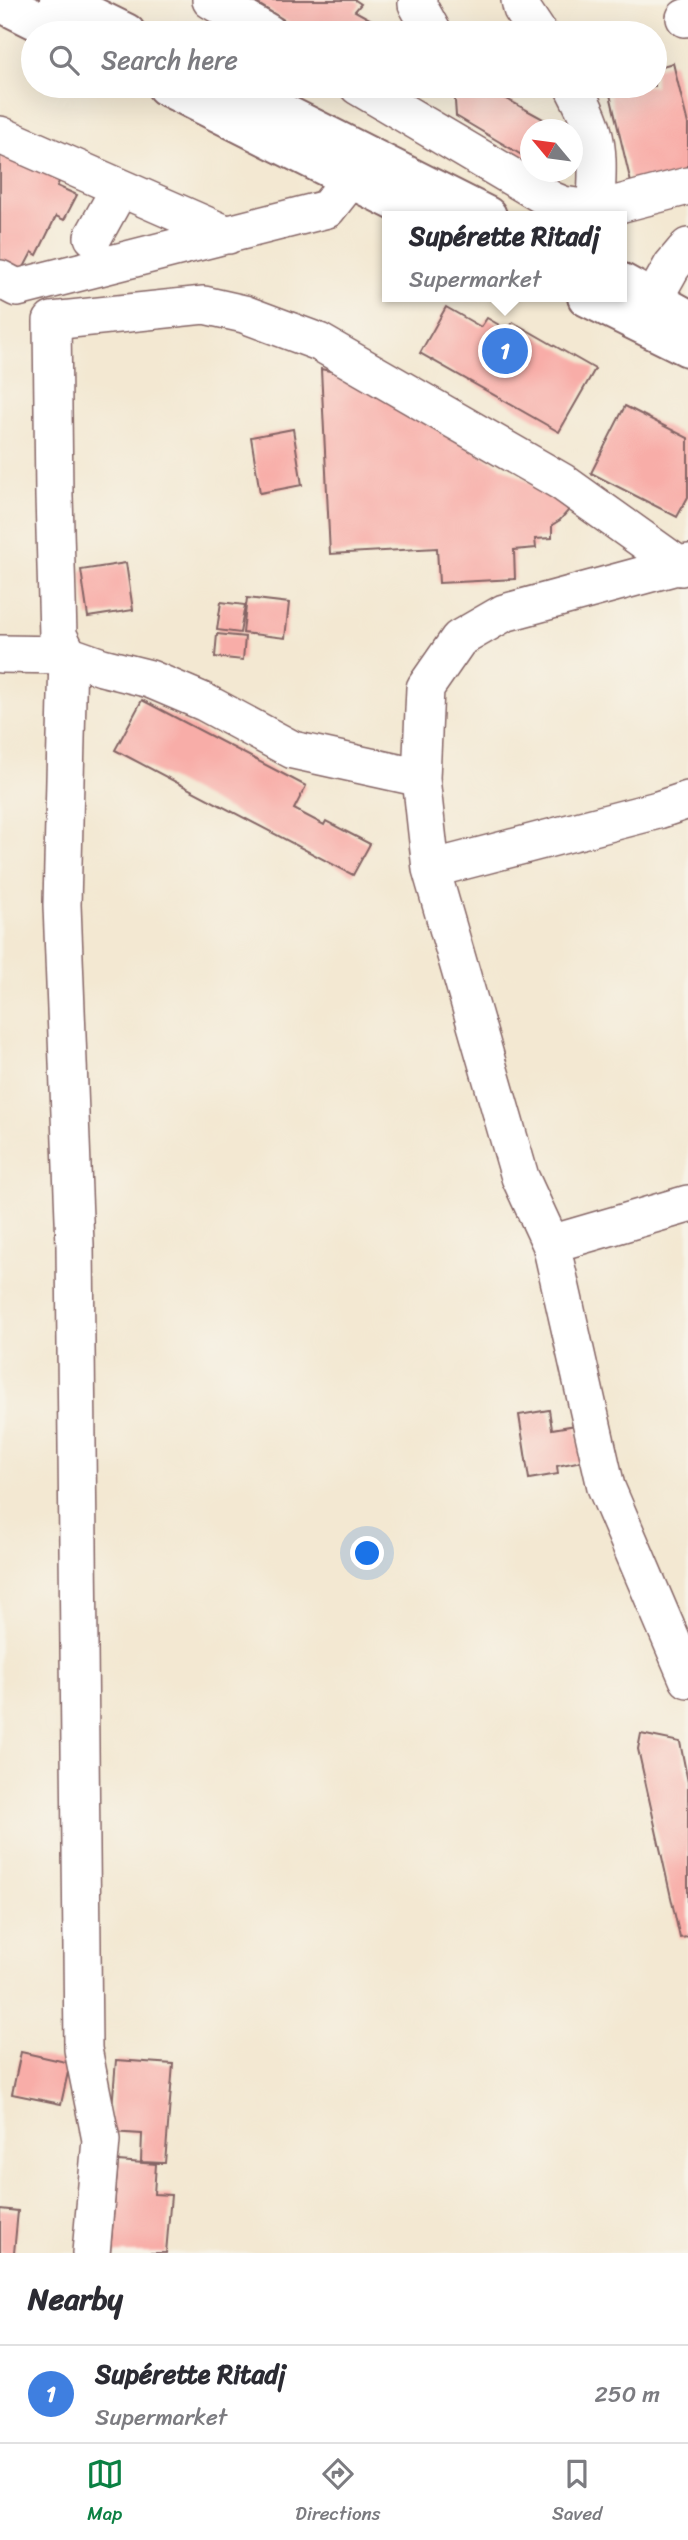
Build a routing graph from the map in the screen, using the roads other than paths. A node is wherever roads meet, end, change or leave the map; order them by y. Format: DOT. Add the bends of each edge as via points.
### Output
graph roads {
  1 [pos="60,0"];
  2 [pos="211,0"];
  3 [pos="520,0"];
  4 [pos="0,2"];
  5 [pos="38,21"];
  6 [pos="101,21"];
  7 [pos="247,21"];
  8 [pos="530,21"];
  9 [pos="190,98"];
  10 [pos="253,98"];
  11 [pos="401,98"];
  12 [pos="577,98"];
  13 [pos="0,135"];
  14 [pos="351,180"];
  15 [pos="688,186"];
  16 [pos="120,188"];
  17 [pos="596,210"];
  18 [pos="415,211"];
  19 [pos="477,211"];
  20 [pos="228,236"];
  21 [pos="93,237"];
  22 [pos="688,247"];
  23 [pos="6,284"];
  24 [pos="627,301"];
  25 [pos="651,303"];
  26 [pos="688,319"];
  27 [pos="688,347"];
  28 [pos="684,565"];
  29 [pos="0,654"];
  30 [pos="68,655"];
  31 [pos="421,778"];
  32 [pos="688,800"];
  33 [pos="431,869"];
  34 [pos="688,1204"];
  35 [pos="551,1244"];
  36 [pos="688,1679"];
  37 [pos="91,2253"];
  1 -- 6 [label="main road"];
  2 -- 7 [label="street"];
  3 -- 8 [label="street"];
  4 -- 5 [label="main road"];
  9 -- 14 [label="main road"];
  10 -- 19 [label="main road"];
  11 -- 17 [label="street" via="551,200"];
  12 -- 17 [label="street" via="594,133"];
  13 -- 16 [label="street"];
  14 -- 18 [label="main road"];
  14 -- 20 [label="street" via="327,209"];
  15 -- 17 [label="street"];
  16 -- 20 [label="street"];
  16 -- 21 [label="street"];
  20 -- 23 [label="street"];
  22 -- 25 [label="street"];
  24 -- 25 [label="main road"];
  25 -- 26 [label="main road"];
  25 -- 27 [label="main road"];
  28 -- 30 [label="street" via="562,482 319,342 244,314 204,305 52,321 58,635"];
  28 -- 31 [label="street" via="504,613 459,639 425,688"];
  29 -- 30 [label="street"];
  30 -- 31 [label="street" via="150,679 293,750"];
  30 -- 37 [label="street" via="62,905 75,1245 83,2049 101,2140"];
  31 -- 33 [label="street"];
  32 -- 33 [label="street"];
  33 -- 35 [label="street" via="520,1177"];
  34 -- 35 [label="street"];
  35 -- 36 [label="street" via="606,1487"];
}
